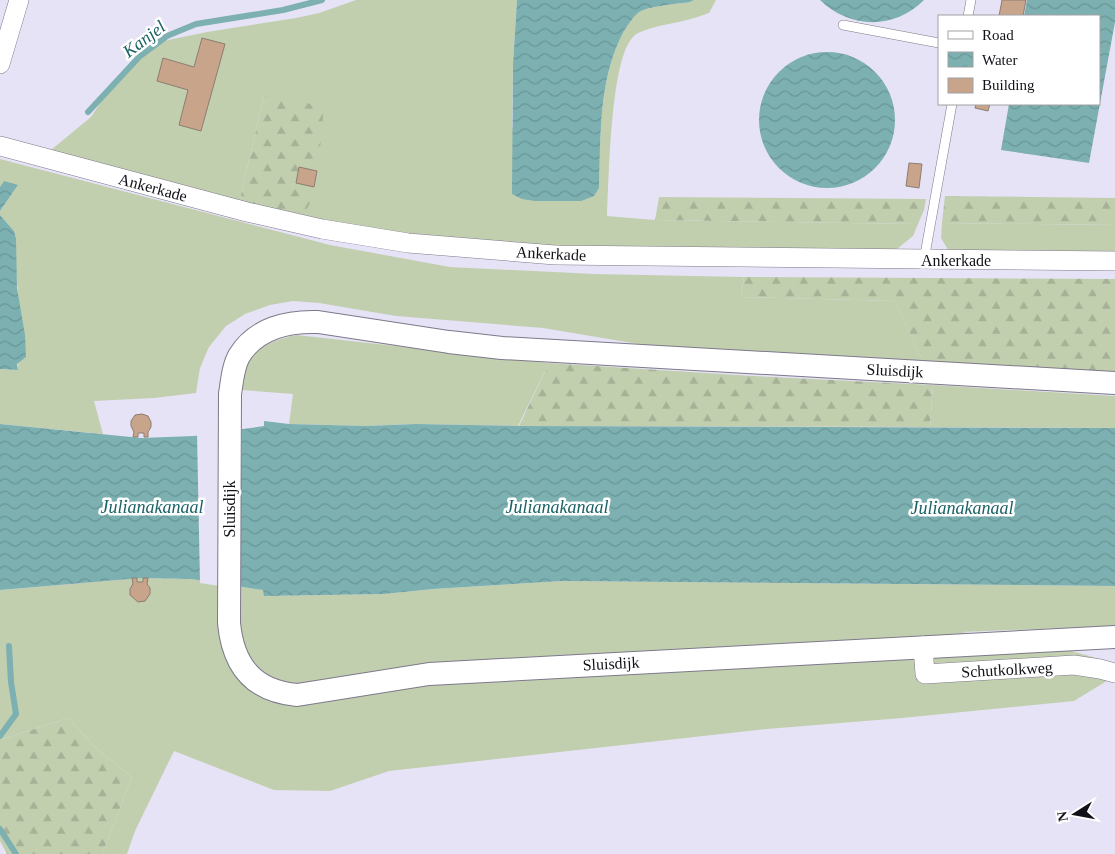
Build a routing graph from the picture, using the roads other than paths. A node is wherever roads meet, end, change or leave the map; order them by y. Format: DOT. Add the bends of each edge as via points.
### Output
graph roads {
  1 [pos="19,0"];
  2 [pos="971,0"];
  3 [pos="968,15"];
  4 [pos="843,25"];
  5 [pos="938,43"];
  6 [pos="0,64"];
  7 [pos="952,105"];
  8 [pos="0,146"];
  9 [pos="924,260"];
  10 [pos="1115,261"];
  11 [pos="1115,383"];
  12 [pos="1115,637"];
  13 [pos="923,646"];
  14 [pos="1115,673"];
  1 -- 6 [label="street"];
  2 -- 3 [label="lane"];
  4 -- 5 [label="lane"];
  7 -- 9 [label="lane"];
  8 -- 9 [label="street, Ankerkade" via="247,212 322,229 408,243 555,255"];
  9 -- 10 [label="street, Ankerkade"];
  11 -- 13 [label="street, Sluisdijk" via="502,348 303,322 280,325 262,332 239,356 230,394 231,640 239,663 250,676 283,694 297,695 429,674"];
  12 -- 13 [label="street, Sluisdijk"];
  13 -- 14 [label="street, Schutkolkweg" via="925,674 1074,665"];
}
